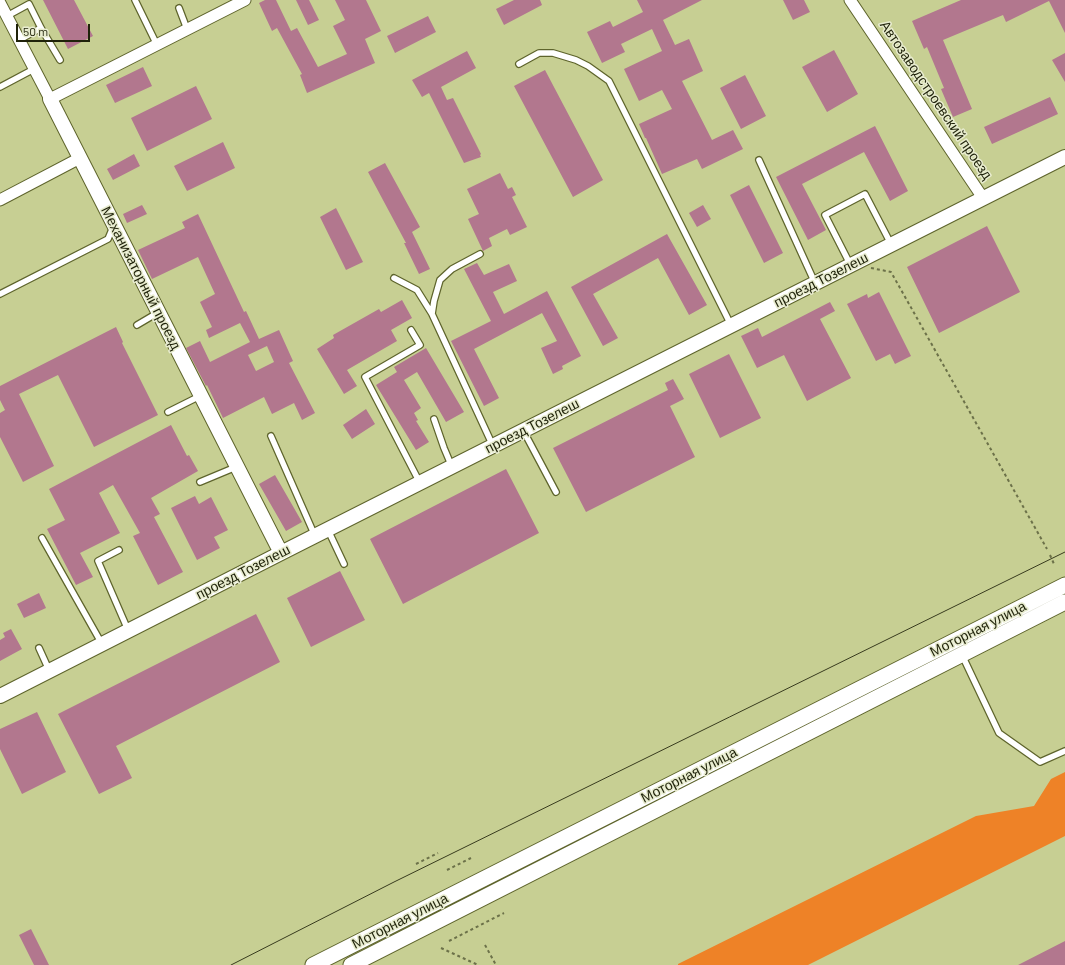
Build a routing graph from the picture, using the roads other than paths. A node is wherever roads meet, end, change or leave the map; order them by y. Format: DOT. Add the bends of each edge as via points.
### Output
graph roads {
  1 [pos="135,0"];
  2 [pos="850,0"];
  3 [pos="242,1"];
  4 [pos="0,3"];
  5 [pos="179,8"];
  6 [pos="7,16"];
  7 [pos="41,28"];
  8 [pos="187,29"];
  9 [pos="19,40"];
  10 [pos="157,44"];
  11 [pos="60,60"];
  12 [pos="518,64"];
  13 [pos="34,69"];
  14 [pos="0,87"];
  15 [pos="50,99"];
  16 [pos="1065,157"];
  17 [pos="80,158"];
  18 [pos="759,160"];
  19 [pos="983,198"];
  20 [pos="0,200"];
  21 [pos="114,225"];
  22 [pos="892,244"];
  23 [pos="480,254"];
  24 [pos="856,262"];
  25 [pos="394,278"];
  26 [pos="815,283"];
  27 [pos="0,294"];
  28 [pos="159,312"];
  29 [pos="432,314"];
  30 [pos="136,325"];
  31 [pos="731,325"];
  32 [pos="411,330"];
  33 [pos="201,395"];
  34 [pos="168,412"];
  35 [pos="434,419"];
  36 [pos="523,430"];
  37 [pos="271,436"];
  38 [pos="493,446"];
  39 [pos="237,466"];
  40 [pos="452,467"];
  41 [pos="200,482"];
  42 [pos="420,483"];
  43 [pos="556,492"];
  44 [pos="328,529"];
  45 [pos="315,536"];
  46 [pos="42,538"];
  47 [pos="118,550"];
  48 [pos="281,553"];
  49 [pos="344,564"];
  50 [pos="1065,585"];
  51 [pos="1065,602"];
  52 [pos="128,631"];
  53 [pos="102,644"];
  54 [pos="39,648"];
  55 [pos="962,654"];
  56 [pos="50,671"];
  57 [pos="1,694"];
  58 [pos="746,747"];
  59 [pos="1065,751"];
  60 [pos="753,760"];
  61 [pos="313,965"];
  62 [pos="351,965"];
  1 -- 10 [label="lane"];
  2 -- 19 [label="street, Автозаводстроевский проезд"];
  3 -- 8 [label="street"];
  4 -- 6 [label="street, Механизаторный проезд"];
  5 -- 8 [label="lane"];
  6 -- 7 [label="lane" via="29,4"];
  6 -- 9 [label="street, Механизаторный проезд"];
  7 -- 9 [label="lane"];
  7 -- 11 [label="lane"];
  8 -- 10 [label="street"];
  9 -- 13 [label="street, Механизаторный проезд"];
  10 -- 15 [label="street"];
  12 -- 31 [label="lane" via="539,53 553,52 588,66 609,82"];
  13 -- 14 [label="lane"];
  13 -- 15 [label="street, Механизаторный проезд"];
  15 -- 17 [label="street, Механизаторный проезд"];
  16 -- 19 [label="street, проезд Тозелеш"];
  17 -- 20 [label="street"];
  17 -- 21 [label="street, Механизаторный проезд"];
  18 -- 26 [label="lane"];
  19 -- 22 [label="street, проезд Тозелеш"];
  21 -- 27 [label="lane" via="108,238"];
  21 -- 28 [label="street, Механизаторный проезд"];
  22 -- 24 [label="street, проезд Тозелеш"];
  22 -- 24 [label="lane" via="865,194 825,215"];
  23 -- 29 [label="lane" via="452,269 440,280"];
  24 -- 26 [label="street, проезд Тозелеш"];
  25 -- 29 [label="lane" via="417,290"];
  26 -- 31 [label="street, проезд Тозелеш"];
  28 -- 30 [label="lane"];
  28 -- 33 [label="street, Механизаторный проезд"];
  29 -- 38 [label="lane"];
  31 -- 36 [label="street, проезд Тозелеш"];
  32 -- 42 [label="lane" via="420,345 365,377"];
  33 -- 34 [label="lane"];
  33 -- 39 [label="street, Механизаторный проезд"];
  35 -- 40 [label="lane"];
  36 -- 38 [label="street, проезд Тозелеш"];
  36 -- 43 [label="lane"];
  37 -- 45 [label="lane"];
  38 -- 40 [label="street, проезд Тозелеш"];
  39 -- 41 [label="lane"];
  39 -- 48 [label="street, Механизаторный проезд"];
  40 -- 42 [label="street, проезд Тозелеш"];
  42 -- 44 [label="street, проезд Тозелеш"];
  44 -- 45 [label="street, проезд Тозелеш"];
  44 -- 49 [label="lane"];
  45 -- 48 [label="street, проезд Тозелеш"];
  46 -- 53 [label="lane"];
  47 -- 52 [label="lane" via="98,561"];
  48 -- 52 [label="street, проезд Тозелеш"];
  50 -- 58 [label="main road, Моторная улица"];
  51 -- 55 [label="main road, Моторная улица"];
  52 -- 53 [label="street, проезд Тозелеш"];
  53 -- 56 [label="street, проезд Тозелеш"];
  54 -- 56 [label="lane"];
  55 -- 59 [label="lane" via="999,733 1040,762"];
  55 -- 60 [label="main road, Моторная улица"];
  56 -- 57 [label="street, проезд Тозелеш"];
  58 -- 60 [label="main road"];
  58 -- 61 [label="main road, Моторная улица"];
  60 -- 62 [label="main road, Моторная улица"];
}
